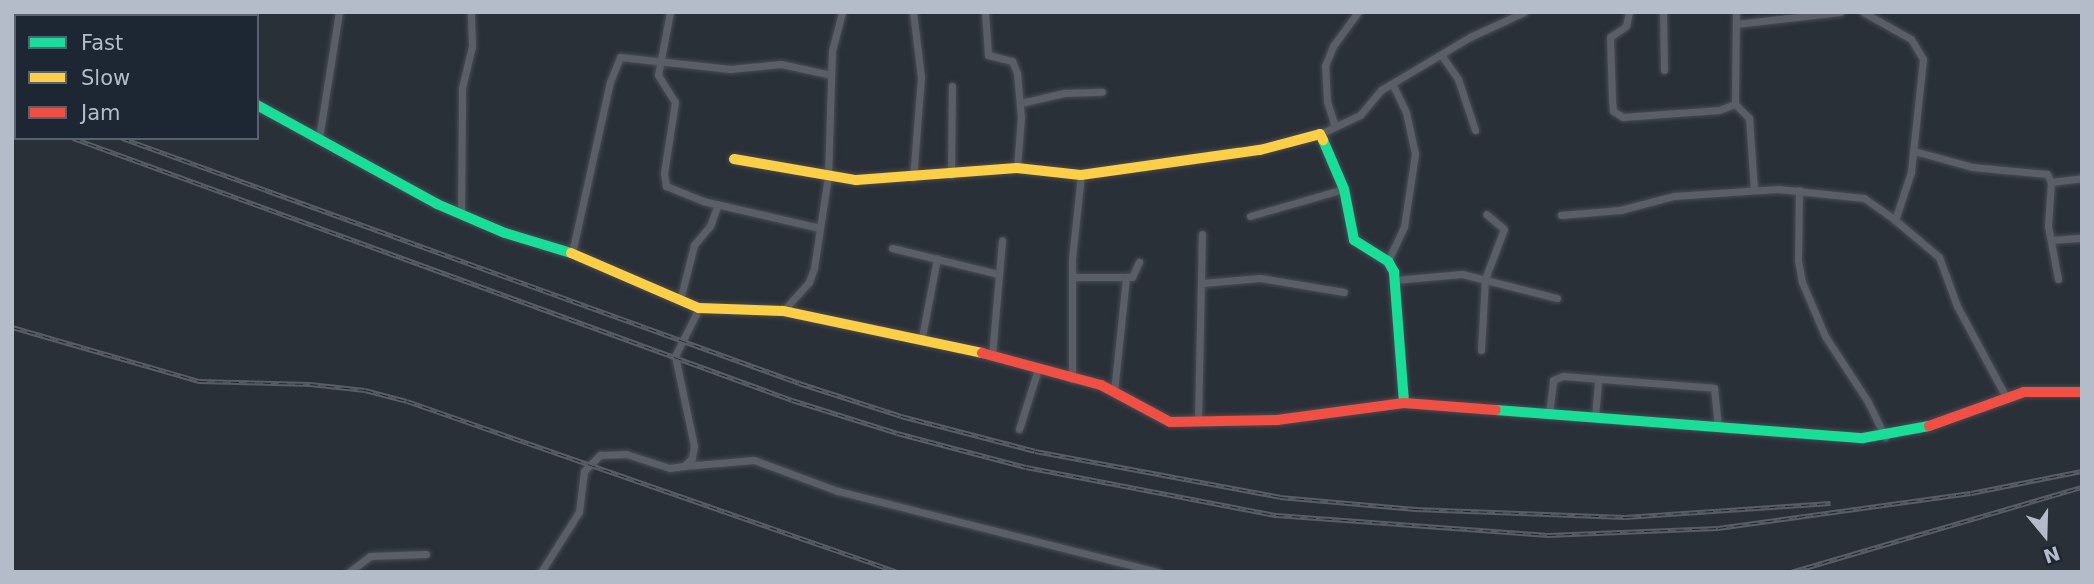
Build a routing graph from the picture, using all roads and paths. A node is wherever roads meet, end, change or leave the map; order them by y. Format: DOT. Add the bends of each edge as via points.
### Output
graph roads {
  1 [pos="339,12"];
  2 [pos="471,12"];
  3 [pos="670,12"];
  4 [pos="842,12"];
  5 [pos="913,12"];
  6 [pos="985,12"];
  7 [pos="1358,12"];
  8 [pos="1524,12"];
  9 [pos="1629,12"];
  10 [pos="1663,12"];
  11 [pos="1736,12"];
  12 [pos="1840,12"];
  13 [pos="1863,12"];
  14 [pos="1736,24"];
  15 [pos="1442,56"];
  16 [pos="658,59"];
  17 [pos="1664,70"];
  18 [pos="831,75"];
  19 [pos="1393,85"];
  20 [pos="952,86"];
  21 [pos="1102,92"];
  22 [pos="1021,103"];
  23 [pos="1735,104"];
  24 [pos="259,106"];
  25 [pos="1335,127"];
  26 [pos="1475,130"];
  27 [pos="1320,134"];
  28 [pos="319,138"];
  29 [pos="1914,151"];
  30 [pos="734,159"];
  31 [pos="1017,168"];
  32 [pos="951,175"];
  33 [pos="1080,175"];
  34 [pos="828,177"];
  35 [pos="913,178"];
  36 [pos="2082,178"];
  37 [pos="2051,183"];
  38 [pos="1344,189"];
  39 [pos="1754,190"];
  40 [pos="1799,190"];
  41 [pos="718,204"];
  42 [pos="461,214"];
  43 [pos="1486,214"];
  44 [pos="1561,215"];
  45 [pos="1250,216"];
  46 [pos="1895,220"];
  47 [pos="820,228"];
  48 [pos="1202,234"];
  49 [pos="2082,238"];
  50 [pos="1002,240"];
  51 [pos="2050,240"];
  52 [pos="892,248"];
  53 [pos="572,253"];
  54 [pos="937,258"];
  55 [pos="1388,261"];
  56 [pos="1139,262"];
  57 [pos="999,274"];
  58 [pos="1072,277"];
  59 [pos="1126,278"];
  60 [pos="1485,279"];
  61 [pos="2058,279"];
  62 [pos="1395,280"];
  63 [pos="1203,283"];
  64 [pos="1344,292"];
  65 [pos="1557,298"];
  66 [pos="680,300"];
  67 [pos="699,307"];
  68 [pos="783,311"];
  69 [pos="922,337"];
  70 [pos="1481,350"];
  71 [pos="992,355"];
  72 [pos="1038,369"];
  73 [pos="1072,379"];
  74 [pos="1598,379"];
  75 [pos="1114,392"];
  76 [pos="2082,392"];
  77 [pos="2006,397"];
  78 [pos="1404,403"];
  79 [pos="1549,414"];
  80 [pos="1595,417"];
  81 [pos="1198,422"];
  82 [pos="1718,426"];
  83 [pos="1019,429"];
  84 [pos="1885,437"];
  85 [pos="684,466"];
  86 [pos="426,554"];
  87 [pos="349,572"];
  88 [pos="541,572"];
  89 [pos="1158,572"];
  1 -- 28 [label="street"];
  2 -- 42 [label="street" via="472,46 463,88"];
  3 -- 16 [label="street"];
  4 -- 18 [label="street"];
  5 -- 35 [label="street" via="921,77"];
  6 -- 22 [label="street" via="988,55 1012,61"];
  7 -- 25 [label="street" via="1333,46 1325,66 1326,101"];
  8 -- 15 [label="street"];
  9 -- 23 [label="street" via="1626,26 1611,37 1612,101 1617,116 1719,110"];
  10 -- 17 [label="street"];
  11 -- 14 [label="street"];
  12 -- 14 [label="street"];
  13 -- 29 [label="street" via="1911,39 1923,59"];
  14 -- 23 [label="street"];
  15 -- 19 [label="street"];
  15 -- 26 [label="street" via="1458,79"];
  16 -- 18 [label="street" via="730,69 781,64"];
  16 -- 41 [label="street" via="659,82 672,91 676,102 664,173 666,187"];
  16 -- 53 [label="street" via="628,54 616,63"];
  18 -- 34 [label="street"];
  19 -- 25 [label="street" via="1373,95 1360,115"];
  19 -- 55 [label="street" via="1406,112 1415,154 1404,227"];
  20 -- 32 [label="street"];
  21 -- 22 [label="street" via="1064,93"];
  22 -- 31 [label="street"];
  23 -- 39 [label="street" via="1749,118"];
  24 -- 28 [label="main road"];
  25 -- 27 [label="street"];
  27 -- 33 [label="main road" via="1260,150"];
  27 -- 38 [label="main road"];
  28 -- 42 [label="main road"];
  29 -- 37 [label="street" via="1972,167 2042,173"];
  29 -- 46 [label="street"];
  30 -- 34 [label="main road"];
  31 -- 32 [label="main road"];
  31 -- 33 [label="main road"];
  32 -- 35 [label="main road"];
  33 -- 58 [label="street"];
  34 -- 35 [label="main road"];
  34 -- 47 [label="street"];
  36 -- 37 [label="street"];
  37 -- 51 [label="street"];
  38 -- 45 [label="street"];
  38 -- 55 [label="main road" via="1356,244"];
  39 -- 40 [label="street"];
  39 -- 44 [label="street" via="1674,196 1620,210"];
  40 -- 46 [label="street" via="1864,198"];
  40 -- 84 [label="street" via="1802,282 1825,336"];
  41 -- 47 [label="street"];
  41 -- 66 [label="street" via="710,226 694,245"];
  42 -- 53 [label="main road"];
  43 -- 60 [label="street" via="1504,229"];
  46 -- 77 [label="street" via="1939,257 1957,306"];
  47 -- 68 [label="street" via="809,282"];
  48 -- 63 [label="street"];
  49 -- 51 [label="street"];
  50 -- 57 [label="street"];
  51 -- 61 [label="street"];
  52 -- 54 [label="street"];
  53 -- 66 [label="main road"];
  54 -- 57 [label="street"];
  54 -- 69 [label="street"];
  55 -- 62 [label="main road"];
  56 -- 59 [label="street" via="1136,274"];
  57 -- 71 [label="street"];
  58 -- 59 [label="street"];
  58 -- 73 [label="street"];
  59 -- 75 [label="street"];
  60 -- 62 [label="street" via="1438,274"];
  60 -- 65 [label="street"];
  60 -- 70 [label="street"];
  62 -- 78 [label="main road"];
  63 -- 64 [label="street" via="1260,278"];
  63 -- 81 [label="street"];
  66 -- 67 [label="main road"];
  67 -- 68 [label="main road"];
  67 -- 85 [label="street" via="675,356 694,446 692,458"];
  68 -- 69 [label="main road"];
  69 -- 71 [label="main road"];
  71 -- 72 [label="main road"];
  72 -- 73 [label="main road"];
  72 -- 83 [label="street"];
  73 -- 75 [label="main road"];
  74 -- 79 [label="street" via="1555,377"];
  74 -- 80 [label="street"];
  74 -- 82 [label="street" via="1714,388"];
  75 -- 81 [label="main road" via="1154,417"];
  76 -- 77 [label="main road" via="2033,391"];
  77 -- 84 [label="main road" via="1941,423"];
  78 -- 79 [label="main road"];
  78 -- 81 [label="main road" via="1277,420"];
  79 -- 80 [label="main road"];
  80 -- 82 [label="main road"];
  82 -- 84 [label="main road"];
  85 -- 88 [label="street" via="662,466 611,452 600,455 584,471 579,512"];
  85 -- 89 [label="street" via="754,460 838,491"];
  86 -- 87 [label="street" via="370,556"];
}
